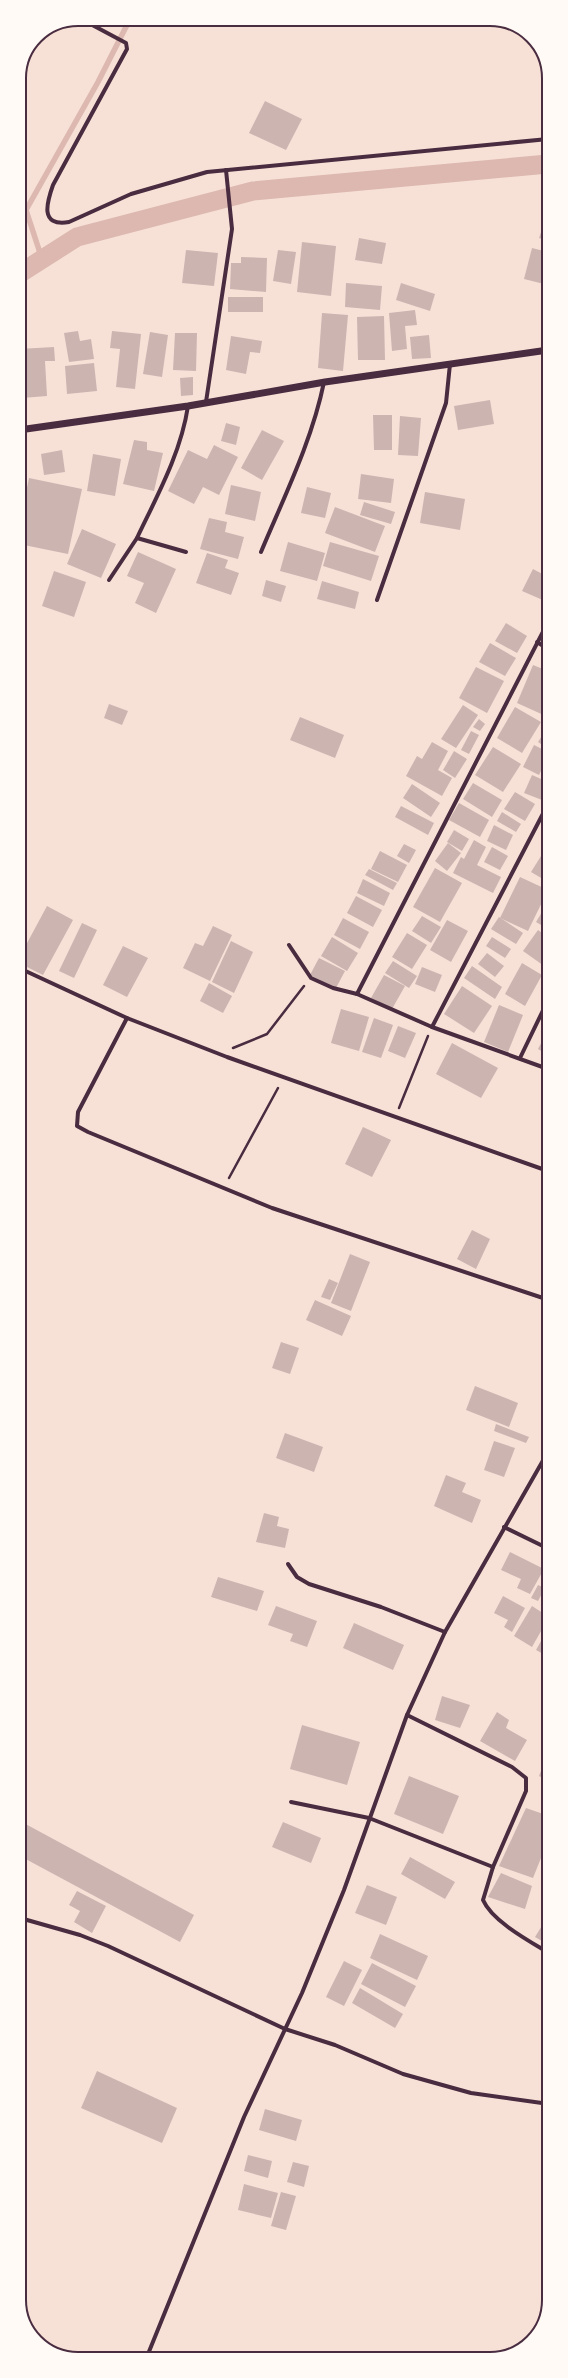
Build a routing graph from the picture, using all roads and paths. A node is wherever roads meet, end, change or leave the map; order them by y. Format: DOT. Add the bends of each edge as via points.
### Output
graph roads {
  1 [pos="94,26"];
  2 [pos="542,140"];
  3 [pos="226,170"];
  4 [pos="542,351"];
  5 [pos="450,364"];
  6 [pos="325,382"];
  7 [pos="206,402"];
  8 [pos="188,406"];
  9 [pos="26,429"];
  10 [pos="137,538"];
  11 [pos="186,552"];
  12 [pos="261,552"];
  13 [pos="109,580"];
  14 [pos="378,600"];
  15 [pos="542,633"];
  16 [pos="537,642"];
  17 [pos="542,645"];
  18 [pos="542,816"];
  19 [pos="289,945"];
  20 [pos="26,971"];
  21 [pos="310,978"];
  22 [pos="357,994"];
  23 [pos="542,1012"];
  24 [pos="127,1018"];
  25 [pos="432,1027"];
  26 [pos="227,1057"];
  27 [pos="520,1058"];
  28 [pos="542,1067"];
  29 [pos="284,1078"];
  30 [pos="395,1117"];
  31 [pos="542,1169"];
  32 [pos="223,1189"];
  33 [pos="542,1298"];
  34 [pos="542,1462"];
  35 [pos="504,1527"];
  36 [pos="542,1546"];
  37 [pos="288,1564"];
  38 [pos="445,1632"];
  39 [pos="407,1715"];
  40 [pos="290,1802"];
  41 [pos="368,1818"];
  42 [pos="493,1867"];
  43 [pos="26,1920"];
  44 [pos="542,1948"];
  45 [pos="285,2029"];
  46 [pos="542,2103"];
  47 [pos="149,2352"];
  1 -- 3 [label="street" via="126,43 127,49 53,185 46,207 48,216 57,222 69,222 131,194 188,176"];
  2 -- 3 [label="street"];
  3 -- 7 [label="street" via="232,229"];
  4 -- 5 [label="street"];
  5 -- 6 [label="street"];
  5 -- 14 [label="street" via="446,403"];
  6 -- 7 [label="street"];
  6 -- 12 [label="street" via="320,405 304,449"];
  7 -- 8 [label="street"];
  8 -- 9 [label="street"];
  8 -- 10 [label="street" via="179,444 164,483"];
  10 -- 11 [label="street"];
  10 -- 13 [label="street"];
  15 -- 16 [label="street"];
  16 -- 17 [label="street"];
  16 -- 22 [label="street"];
  18 -- 25 [label="street"];
  19 -- 21 [label="street"];
  20 -- 24 [label="street"];
  21 -- 22 [label="street" via="333,988"];
  21 -- 26 [label="path" via="266,1034 234,1047"];
  22 -- 25 [label="street"];
  23 -- 27 [label="street"];
  24 -- 26 [label="street"];
  24 -- 32 [label="street" via="78,1112 77,1126"];
  25 -- 27 [label="street"];
  25 -- 30 [label="path"];
  26 -- 29 [label="street"];
  27 -- 28 [label="street"];
  29 -- 30 [label="street"];
  29 -- 32 [label="path"];
  30 -- 31 [label="street"];
  32 -- 33 [label="street" via="272,1208"];
  34 -- 35 [label="street"];
  35 -- 36 [label="street"];
  35 -- 38 [label="street"];
  37 -- 38 [label="street" via="297,1577 309,1584 381,1607"];
  38 -- 39 [label="street"];
  39 -- 41 [label="street"];
  39 -- 42 [label="street" via="512,1767 526,1778 527,1787 523,1798"];
  40 -- 41 [label="street"];
  41 -- 42 [label="street"];
  41 -- 45 [label="street" via="344,1890"];
  42 -- 44 [label="street" via="484,1893 483,1900 487,1908"];
  43 -- 45 [label="street" via="108,1946"];
  45 -- 46 [label="street" via="335,2045 403,2074 471,2093"];
  45 -- 47 [label="street" via="244,2118"];
}
